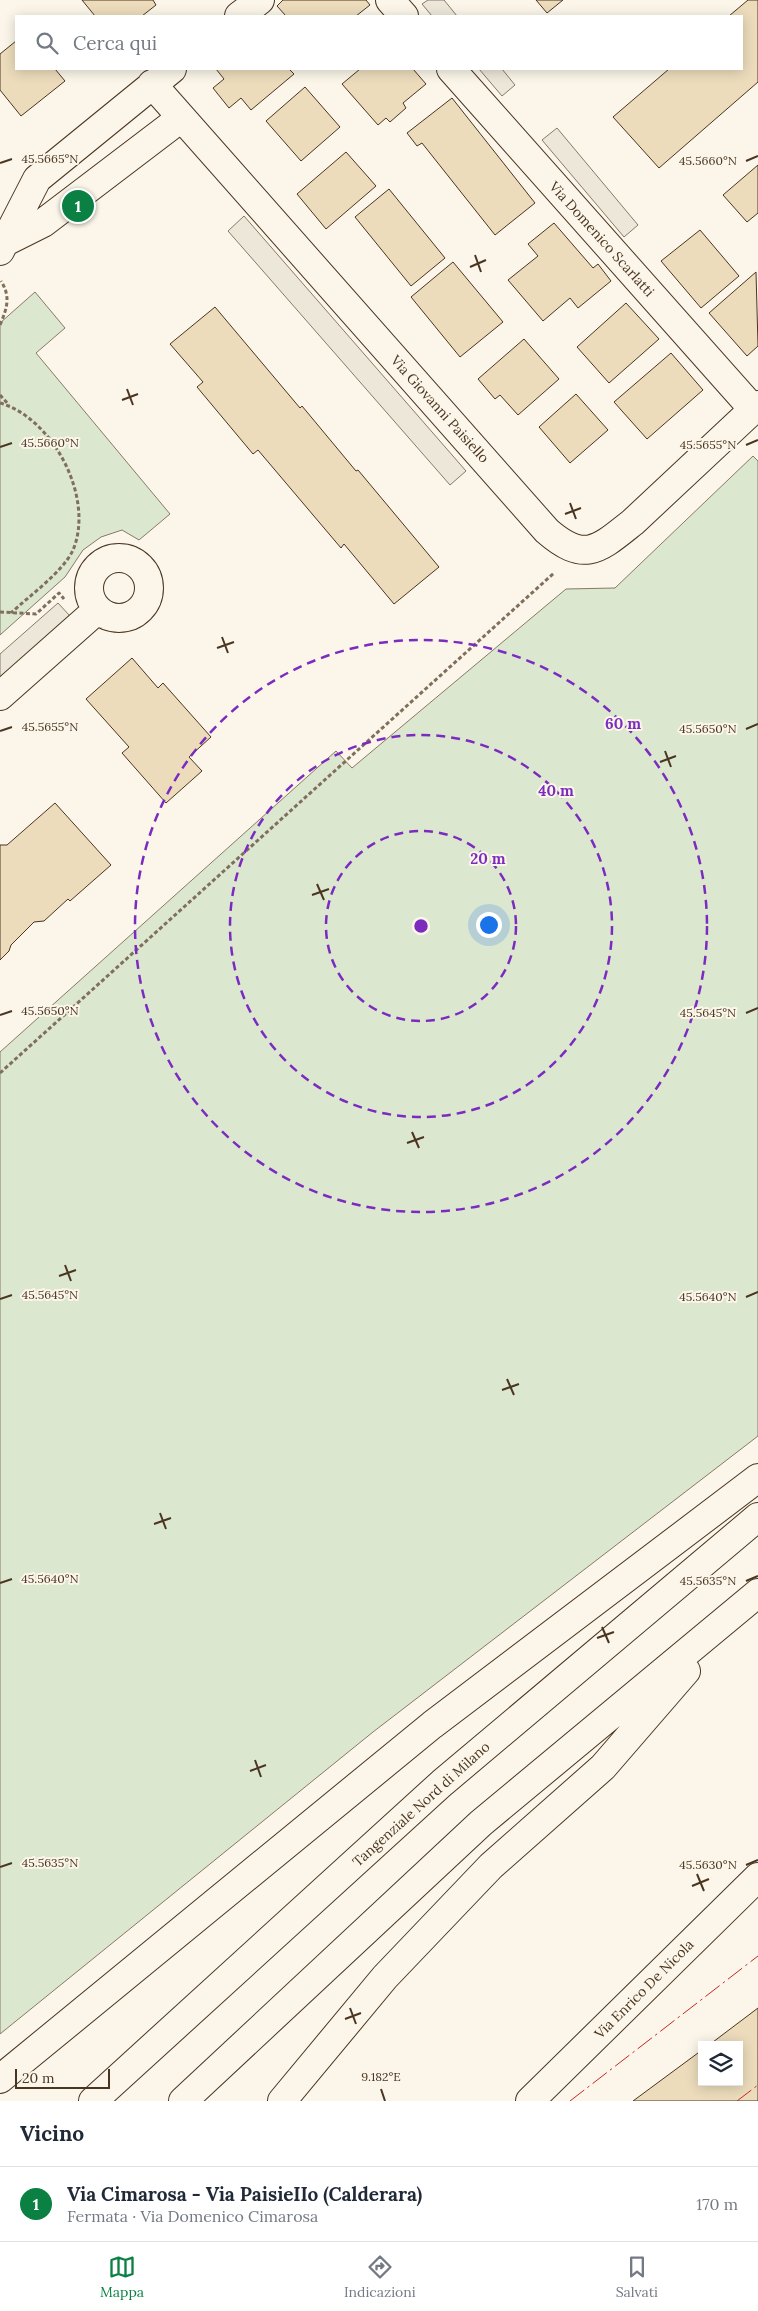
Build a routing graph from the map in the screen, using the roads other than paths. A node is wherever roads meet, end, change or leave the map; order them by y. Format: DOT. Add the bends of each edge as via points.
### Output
graph roads {
  1 [pos="260,0"];
  2 [pos="390,0"];
  3 [pos="240,15"];
  4 [pos="403,15"];
  5 [pos="452,70"];
  6 [pos="162,77"];
  7 [pos="181,118"];
  8 [pos="2,242"];
  9 [pos="756,407"];
  10 [pos="93,618"];
  11 [pos="0,696"];
  12 [pos="758,1478"];
  13 [pos="758,1517"];
  14 [pos="748,1601"];
  15 [pos="758,1877"];
  16 [pos="0,2079"];
  17 [pos="93,2101"];
  18 [pos="183,2101"];
  19 [pos="282,2101"];
  20 [pos="530,2101"];
  1 -- 3 [label="main road"];
  2 -- 4 [label="main road"];
  5 -- 9 [label="main road, Via Domenico Scarlatti"];
  6 -- 7 [label="main road, Via Giovanni Paisiello"];
  6 -- 8 [label="main road" via="37,179"];
  7 -- 8 [label="main road" via="43,223"];
  7 -- 9 [label="main road, Via Giovanni Paisiello" via="548,531 564,545 579,550 597,547 633,522"];
  10 -- 11 [label="main road"];
  12 -- 16 [label="main road" via="432,1725"];
  13 -- 17 [label="main road, Tangenziale Nord di Milano" via="442,1783"];
  14 -- 18 [label="main road" via="481,1823"];
  14 -- 19 [label="main road" via="602,1767 491,1866 385,1977"];
  15 -- 20 [label="main road, Via Enrico De Nicola"];
}
